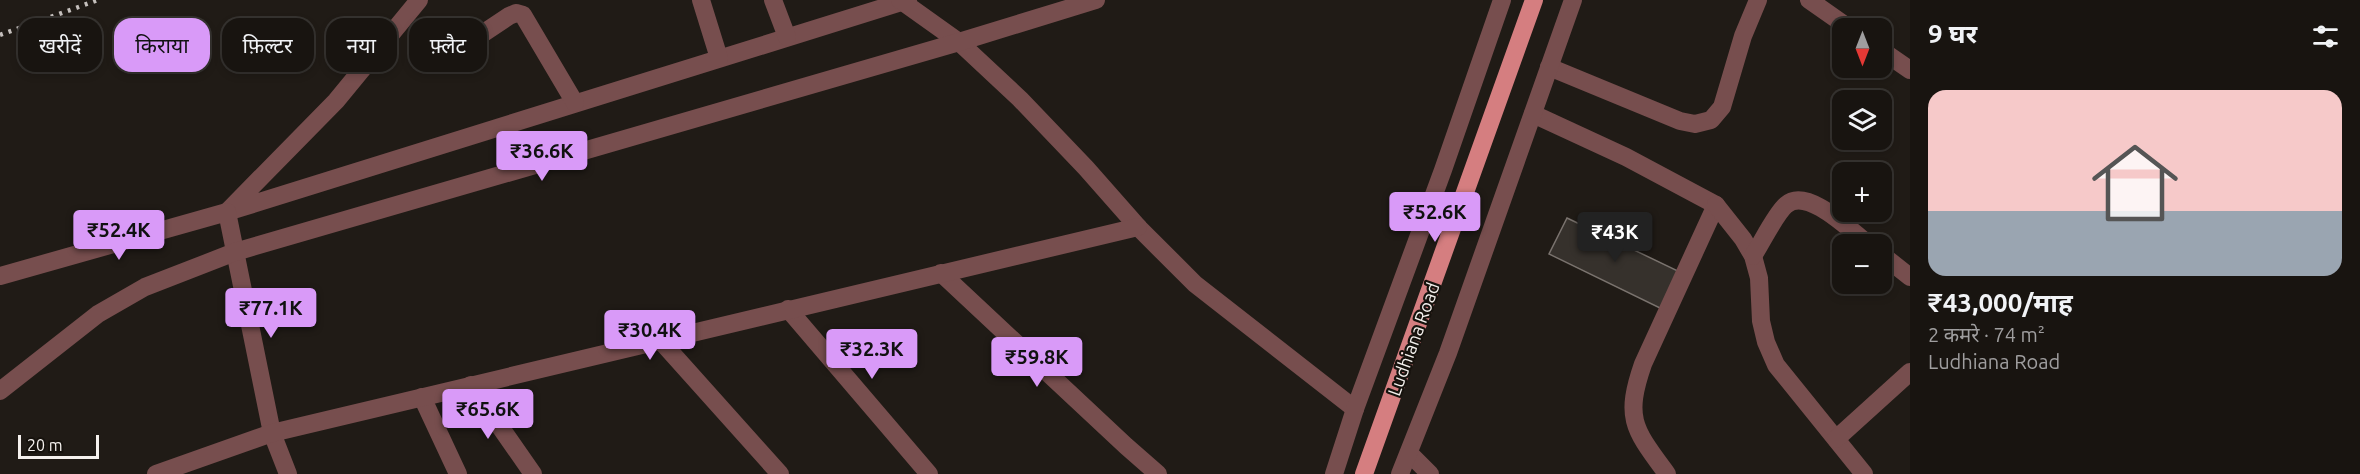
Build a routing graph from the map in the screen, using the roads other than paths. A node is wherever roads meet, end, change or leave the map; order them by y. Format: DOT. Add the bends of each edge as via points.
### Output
graph roads {
  1 [pos="419,0"];
  2 [pos="701,0"];
  3 [pos="773,0"];
  4 [pos="1096,0"];
  5 [pos="1502,0"];
  6 [pos="1534,0"];
  7 [pos="1573,0"];
  8 [pos="1758,0"];
  9 [pos="1809,0"];
  10 [pos="903,1"];
  11 [pos="1835,18"];
  12 [pos="487,30"];
  13 [pos="787,37"];
  14 [pos="959,42"];
  15 [pos="719,58"];
  16 [pos="1892,58"];
  17 [pos="1549,67"];
  18 [pos="1910,70"];
  19 [pos="575,103"];
  20 [pos="1533,114"];
  21 [pos="1716,205"];
  22 [pos="227,212"];
  23 [pos="1138,226"];
  24 [pos="1855,234"];
  25 [pos="235,252"];
  26 [pos="1753,256"];
  27 [pos="1892,263"];
  28 [pos="941,273"];
  29 [pos="0,276"];
  30 [pos="1910,277"];
  31 [pos="788,309"];
  32 [pos="660,340"];
  33 [pos="1910,372"];
  34 [pos="471,385"];
  35 [pos="0,391"];
  36 [pos="422,397"];
  37 [pos="1355,409"];
  38 [pos="272,433"];
  39 [pos="1836,439"];
  40 [pos="1409,453"];
  41 [pos="156,474"];
  42 [pos="288,474"];
  43 [pos="458,474"];
  44 [pos="533,474"];
  45 [pos="780,474"];
  46 [pos="929,474"];
  47 [pos="1158,474"];
  48 [pos="1334,474"];
  49 [pos="1364,474"];
  50 [pos="1400,474"];
  51 [pos="1430,474"];
  52 [pos="1667,474"];
  53 [pos="1864,474"];
  1 -- 22 [label="street" via="336,100"];
  2 -- 15 [label="street"];
  3 -- 13 [label="street"];
  4 -- 14 [label="street"];
  5 -- 37 [label="street"];
  6 -- 49 [label="main road, Ludhiana Road"];
  7 -- 17 [label="street"];
  8 -- 17 [label="street" via="1722,107 1712,120 1695,124 1680,121"];
  9 -- 11 [label="street"];
  10 -- 13 [label="street"];
  10 -- 14 [label="street"];
  12 -- 19 [label="street" via="508,16 523,15"];
  13 -- 15 [label="street"];
  14 -- 23 [label="street" via="1020,99"];
  14 -- 25 [label="street"];
  15 -- 19 [label="street"];
  16 -- 18 [label="street"];
  17 -- 20 [label="street"];
  19 -- 22 [label="street"];
  20 -- 21 [label="street"];
  20 -- 40 [label="street"];
  21 -- 26 [label="street"];
  21 -- 52 [label="street" via="1634,391 1633,418 1644,443"];
  22 -- 25 [label="street"];
  22 -- 29 [label="street"];
  23 -- 28 [label="street"];
  23 -- 37 [label="street" via="1195,284"];
  24 -- 26 [label="street" via="1820,207 1797,199 1785,205"];
  25 -- 35 [label="street" via="146,287 98,314"];
  25 -- 38 [label="street"];
  26 -- 39 [label="street" via="1759,278 1761,321 1776,365"];
  27 -- 30 [label="street"];
  28 -- 31 [label="street"];
  28 -- 47 [label="street"];
  31 -- 32 [label="street"];
  31 -- 46 [label="street"];
  32 -- 34 [label="street"];
  32 -- 45 [label="street"];
  33 -- 39 [label="street"];
  34 -- 36 [label="street"];
  34 -- 44 [label="street"];
  36 -- 38 [label="street"];
  36 -- 43 [label="street"];
  37 -- 48 [label="street"];
  38 -- 41 [label="street"];
  38 -- 42 [label="street"];
  39 -- 53 [label="street"];
  40 -- 50 [label="street"];
  40 -- 51 [label="street"];
}
